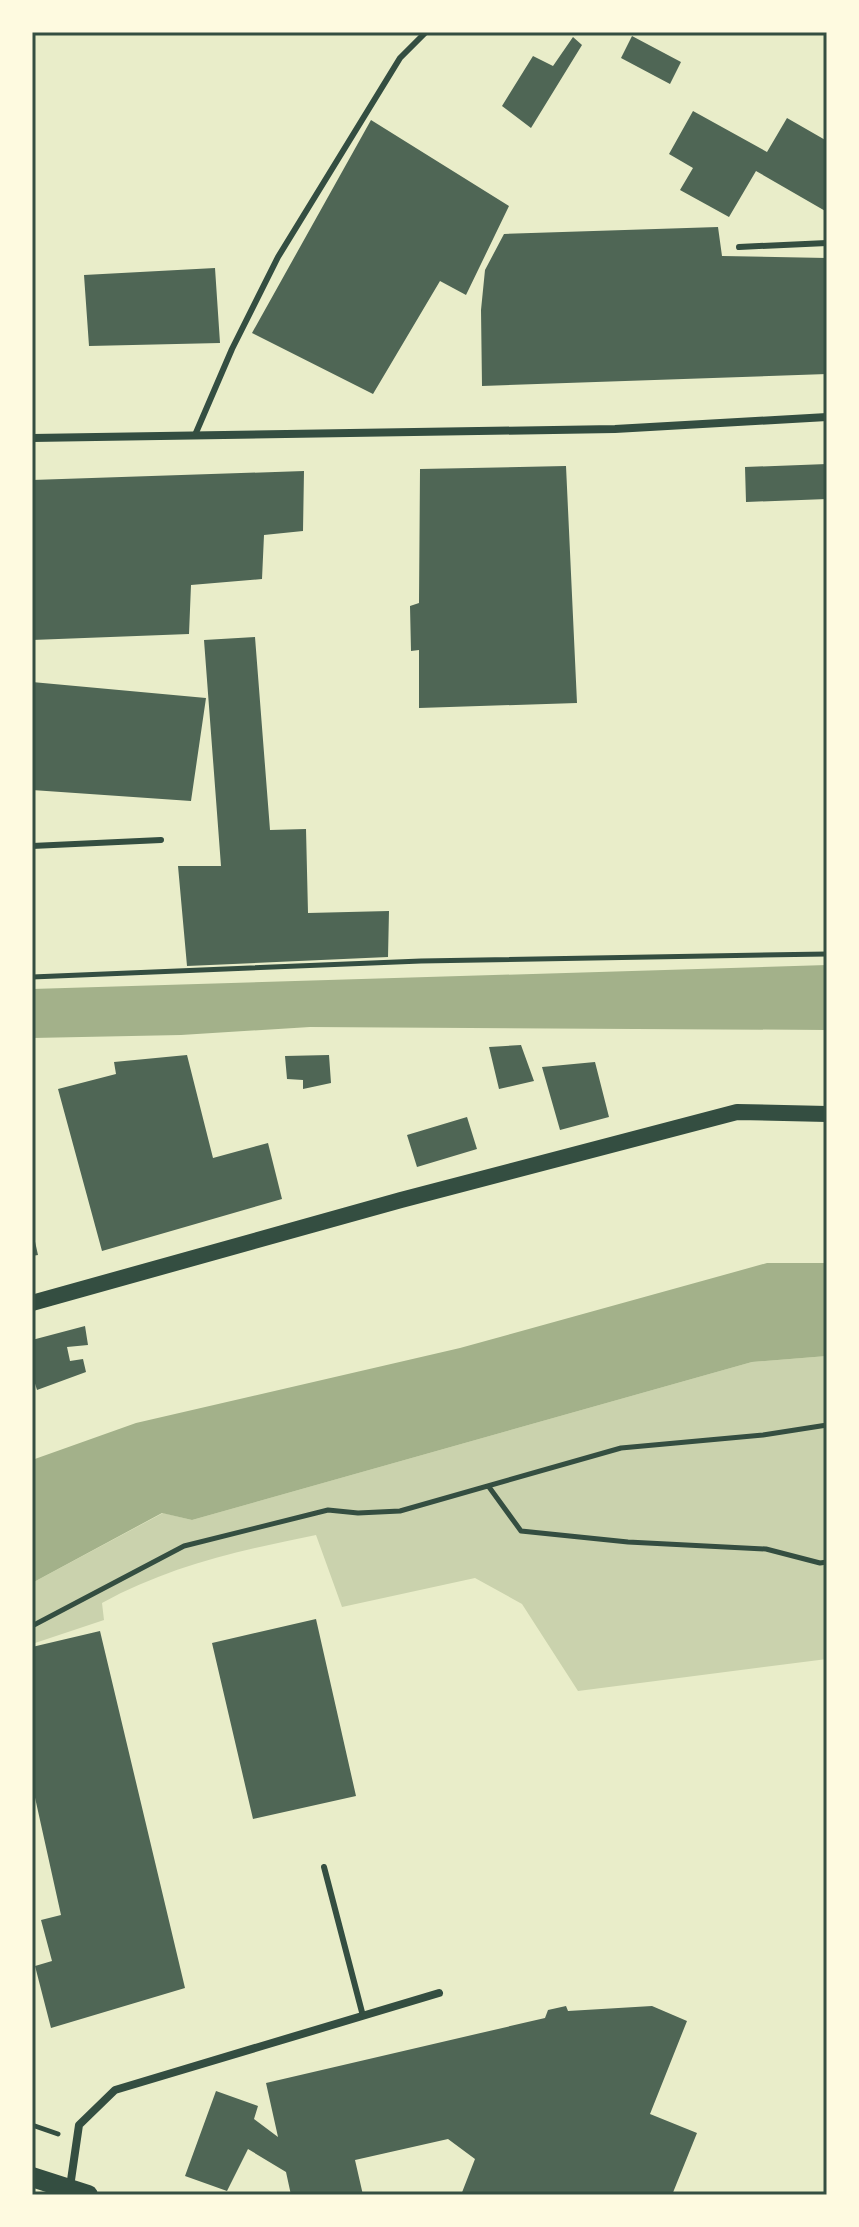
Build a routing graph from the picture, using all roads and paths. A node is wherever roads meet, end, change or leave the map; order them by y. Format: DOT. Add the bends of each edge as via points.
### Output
graph roads {
  1 [pos="426,32"];
  2 [pos="827,243"];
  3 [pos="739,247"];
  4 [pos="827,417"];
  5 [pos="195,435"];
  6 [pos="32,438"];
  7 [pos="161,840"];
  8 [pos="32,846"];
  9 [pos="827,954"];
  10 [pos="32,977"];
  11 [pos="827,1114"];
  12 [pos="32,1303"];
  13 [pos="827,1425"];
  14 [pos="489,1487"];
  15 [pos="827,1562"];
  16 [pos="32,1626"];
  17 [pos="324,1867"];
  18 [pos="439,1993"];
  19 [pos="363,2016"];
  20 [pos="32,2177"];
  21 [pos="77,2193"];
  1 -- 5 [label="lane" via="400,58 278,257"];
  2 -- 3 [label="lane"];
  4 -- 5 [label="street" via="615,429"];
  5 -- 6 [label="street"];
  7 -- 8 [label="lane"];
  9 -- 10 [label="path" via="421,961"];
  11 -- 12 [label="main road" via="737,1112"];
  13 -- 14 [label="path" via="621,1448"];
  14 -- 15 [label="path" via="521,1531 766,1549"];
  14 -- 16 [label="path" via="400,1511 328,1510 184,1546"];
  17 -- 19 [label="lane"];
  18 -- 19 [label="street"];
  19 -- 21 [label="street" via="115,2090 79,2125"];
  20 -- 21 [label="main road"];
}
